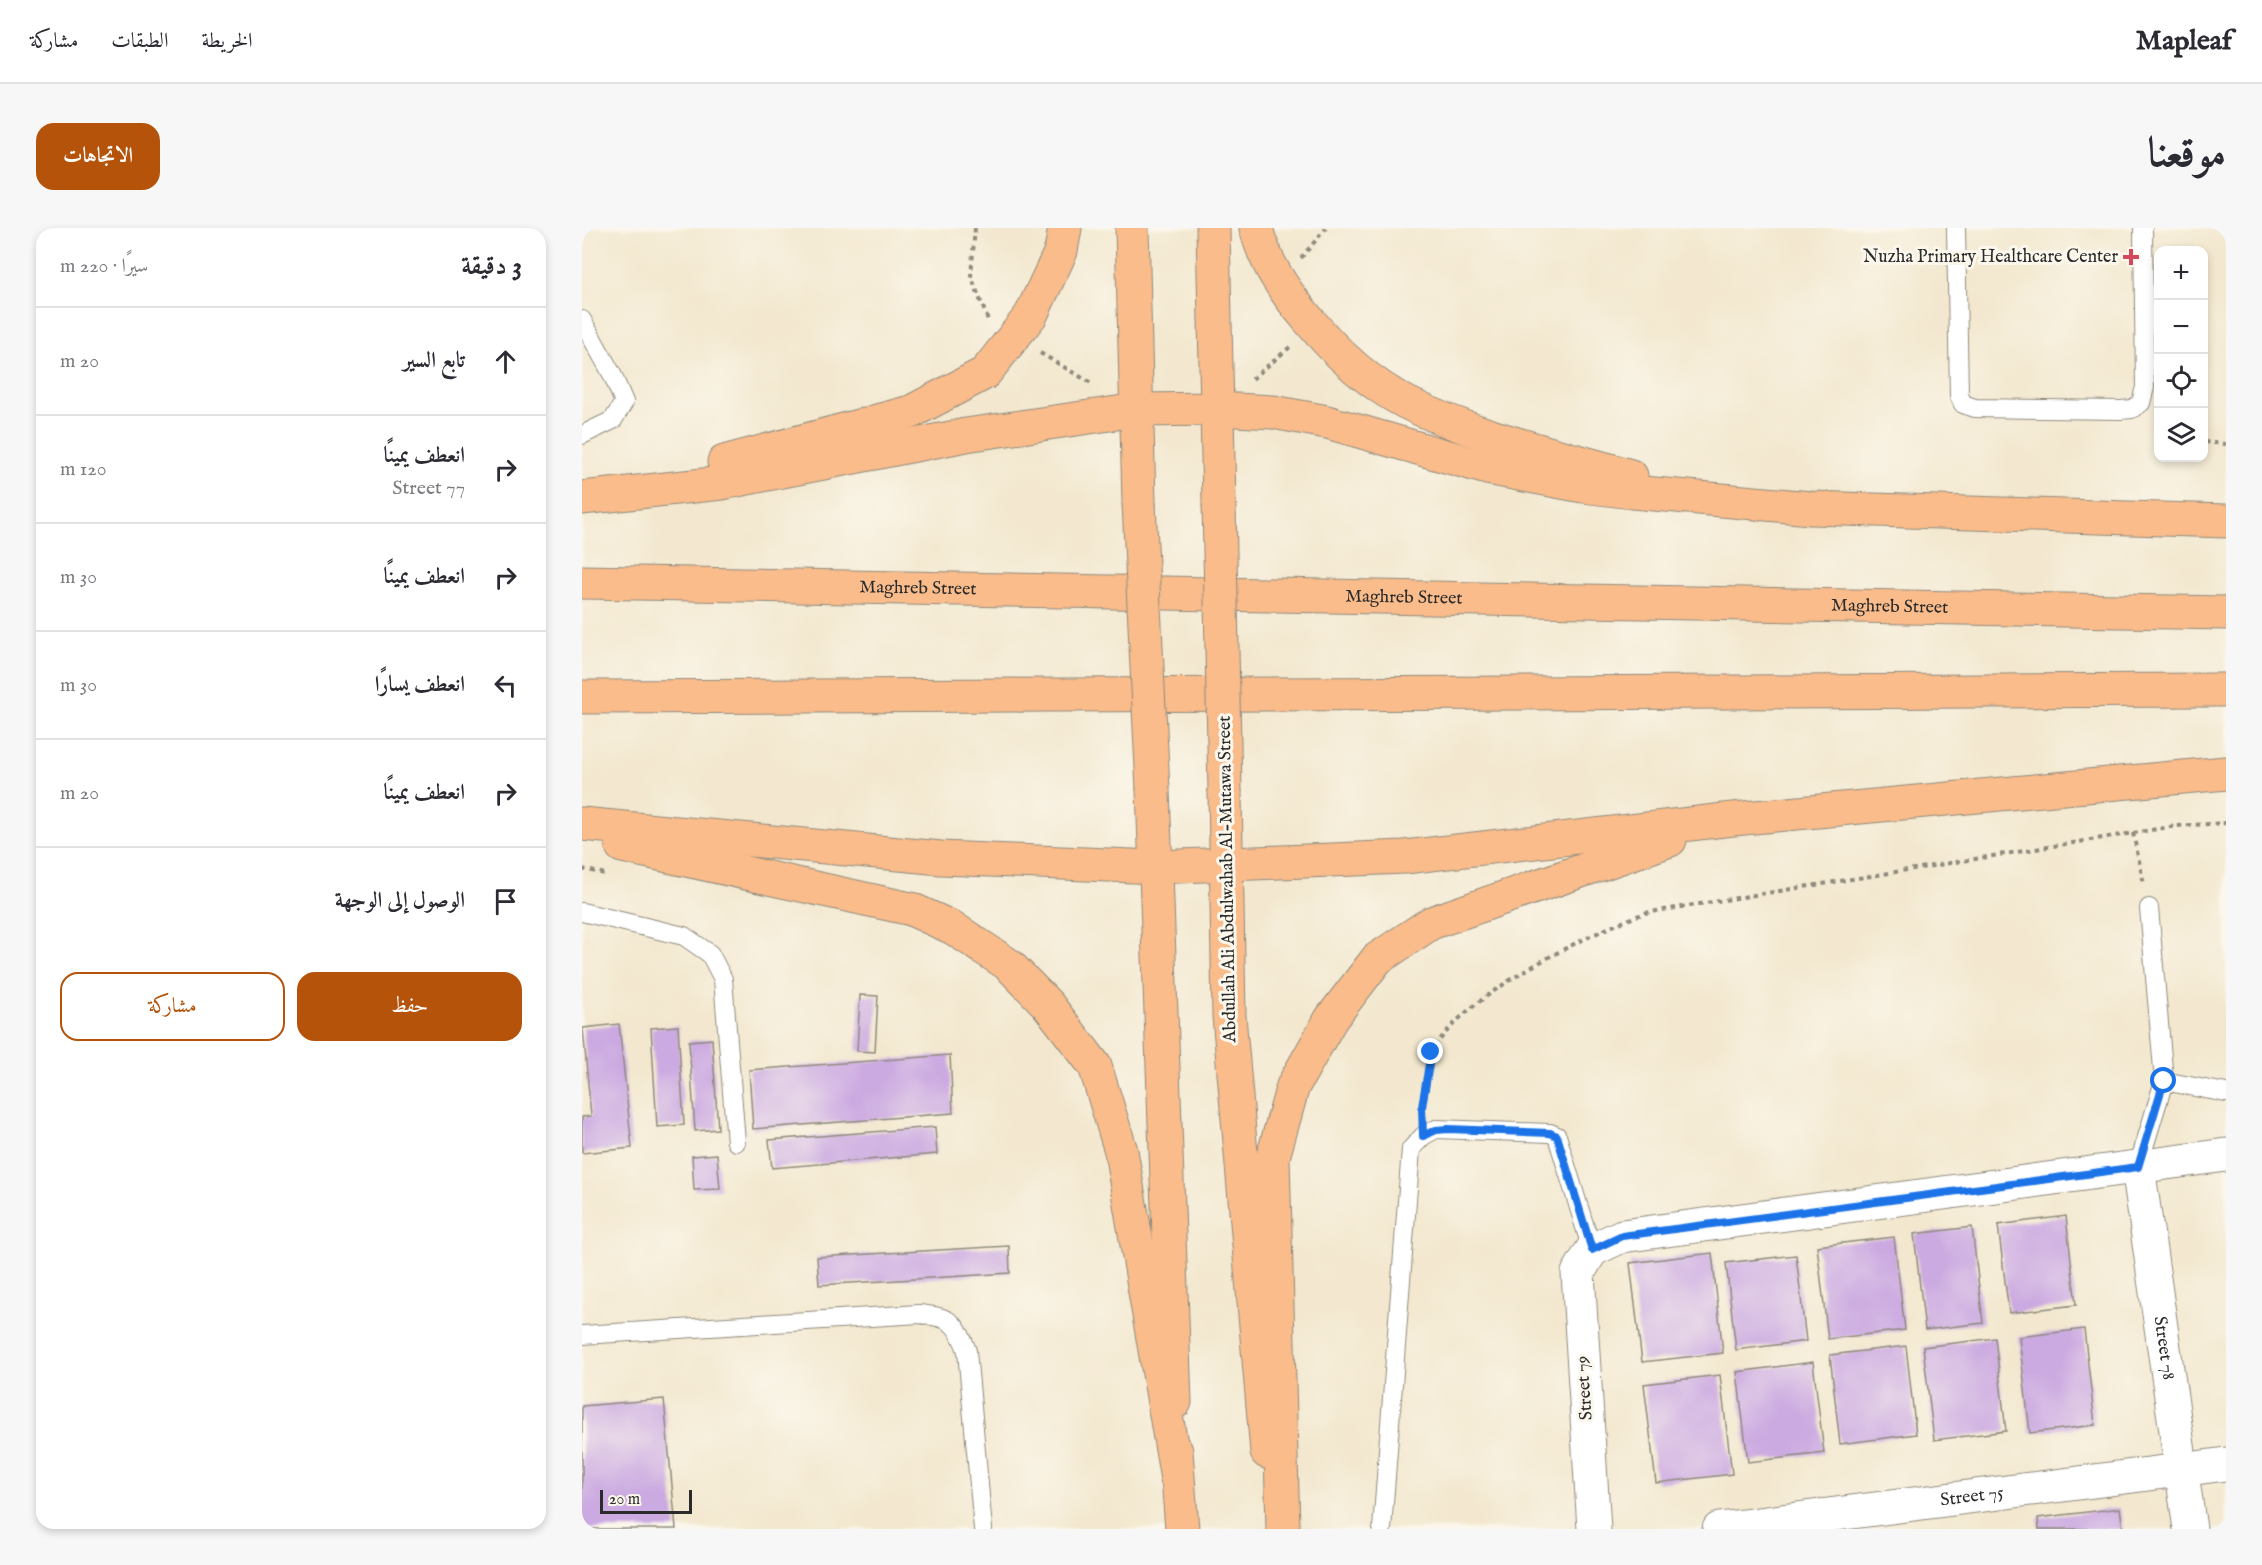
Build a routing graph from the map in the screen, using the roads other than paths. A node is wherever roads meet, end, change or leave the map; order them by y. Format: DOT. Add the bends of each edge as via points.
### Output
graph roads {
  1 [pos="1065,228"];
  2 [pos="1132,228"];
  3 [pos="1213,228"];
  4 [pos="1257,228"];
  5 [pos="1956,228"];
  6 [pos="2143,228"];
  7 [pos="582,320"];
  8 [pos="1217,409"];
  9 [pos="1137,410"];
  10 [pos="582,435"];
  11 [pos="590,497"];
  12 [pos="1702,498"];
  13 [pos="2226,522"];
  14 [pos="582,582"];
  15 [pos="2226,613"];
  16 [pos="2226,690"];
  17 [pos="582,697"];
  18 [pos="2226,773"];
  19 [pos="1733,819"];
  20 [pos="582,824"];
  21 [pos="582,837"];
  22 [pos="1225,864"];
  23 [pos="1156,867"];
  24 [pos="2149,908"];
  25 [pos="582,912"];
  26 [pos="2164,1081"];
  27 [pos="2226,1093"];
  28 [pos="736,1142"];
  29 [pos="2226,1155"];
  30 [pos="2138,1167"];
  31 [pos="1592,1250"];
  32 [pos="582,1335"];
  33 [pos="2226,1464"];
  34 [pos="2182,1470"];
  35 [pos="1178,1479"];
  36 [pos="983,1529"];
  37 [pos="1182,1529"];
  38 [pos="1274,1529"];
  39 [pos="1282,1529"];
  40 [pos="1382,1529"];
  41 [pos="1594,1529"];
  42 [pos="1719,1529"];
  43 [pos="2190,1529"];
  1 -- 11 [label="main road" via="1061,251 1031,315 985,373 911,412"];
  2 -- 9 [label="main road"];
  3 -- 8 [label="main road, Abdullah Ali Abdulwahab Al-Mutawa Street"];
  4 -- 12 [label="main road" via="1272,270 1314,327 1344,358 1399,398 1462,425"];
  5 -- 6 [label="lane" via="1959,395 1963,404 1975,408 2121,410 2141,403 2145,387"];
  7 -- 10 [label="lane" via="624,402 613,420"];
  8 -- 9 [label="main road"];
  8 -- 12 [label="main road" via="1273,412 1327,422 1487,468 1560,482"];
  8 -- 22 [label="main road, Abdullah Ali Abdulwahab Al-Mutawa Street, bridge"];
  9 -- 11 [label="main road" via="966,435 722,483"];
  9 -- 23 [label="main road, bridge"];
  12 -- 13 [label="main road" via="1811,508"];
  14 -- 15 [label="main road, Maghreb Street"];
  16 -- 17 [label="main road"];
  18 -- 19 [label="main road"];
  19 -- 22 [label="main road" via="1404,857"];
  19 -- 39 [label="main road" via="1431,923 1377,958 1331,1019 1293,1086 1273,1157"];
  20 -- 23 [label="main road" via="941,858"];
  21 -- 35 [label="main road" via="911,909 953,928 991,952 1029,985 1095,1066 1121,1151"];
  22 -- 23 [label="main road"];
  22 -- 38 [label="main road, Abdullah Ali Abdulwahab Al-Mutawa Street" via="1229,1016"];
  23 -- 35 [label="main road"];
  24 -- 26 [label="lane"];
  25 -- 28 [label="lane" via="684,936 710,954 723,979"];
  26 -- 27 [label="lane"];
  26 -- 30 [label="lane"];
  29 -- 30 [label="street"];
  30 -- 31 [label="street" via="1622,1236"];
  30 -- 34 [label="street, Street 78"];
  31 -- 40 [label="lane" via="1557,1136 1436,1130 1423,1136 1411,1149"];
  31 -- 41 [label="street, Street 79" via="1578,1274"];
  32 -- 36 [label="lane" via="919,1314 941,1316 957,1329 967,1351"];
  33 -- 34 [label="street, Street 75"];
  34 -- 42 [label="street, Street 75"];
  34 -- 43 [label="street, Street 78"];
  35 -- 37 [label="main road"];
}
